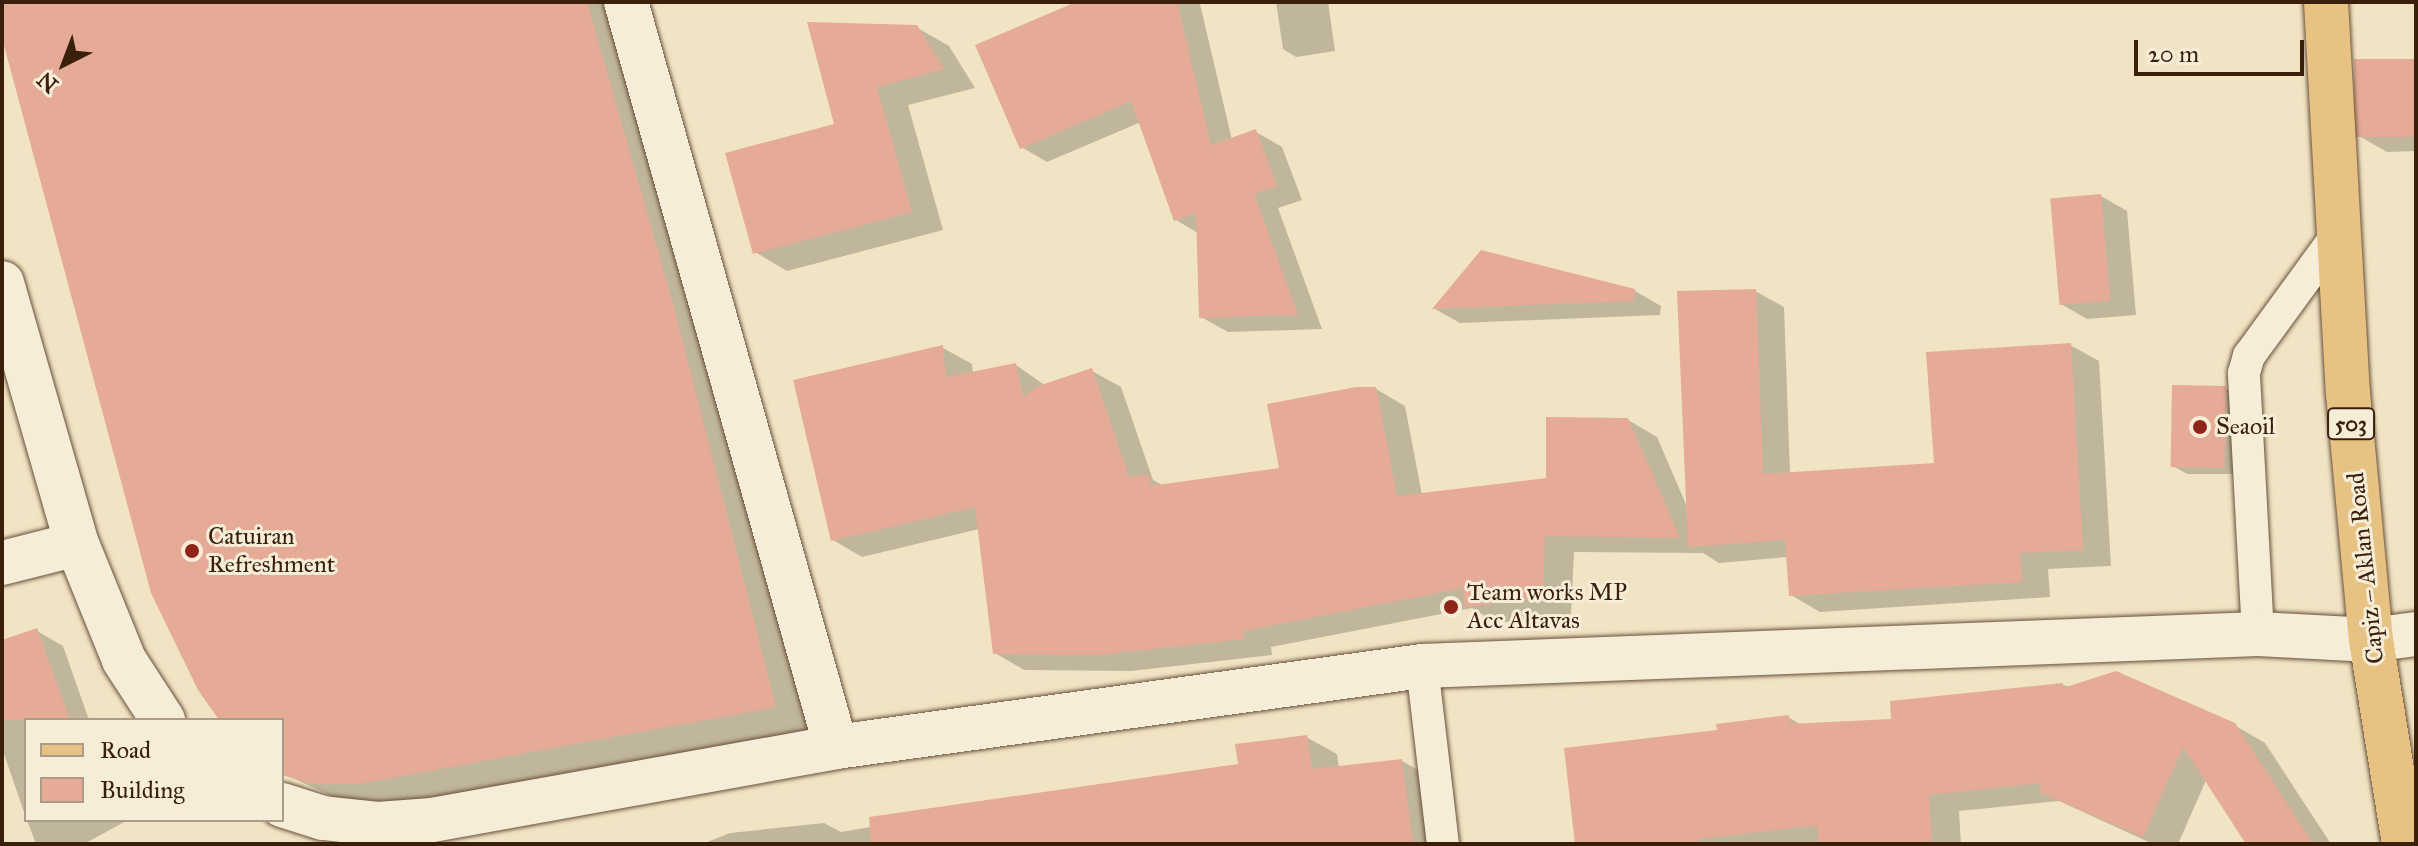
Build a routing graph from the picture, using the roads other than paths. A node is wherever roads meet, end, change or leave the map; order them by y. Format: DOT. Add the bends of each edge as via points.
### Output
graph roads {
  1 [pos="626,2"];
  2 [pos="2326,2"];
  3 [pos="2341,230"];
  4 [pos="2,283"];
  5 [pos="77,544"];
  6 [pos="2,563"];
  7 [pos="2258,634"];
  8 [pos="2416,634"];
  9 [pos="2371,640"];
  10 [pos="1422,666"];
  11 [pos="162,718"];
  12 [pos="836,747"];
  13 [pos="284,806"];
  14 [pos="1443,844"];
  15 [pos="2404,844"];
  1 -- 12 [label="main road"];
  2 -- 3 [label="main road, Capiz – Aklan Road / 503"];
  3 -- 7 [label="lane" via="2249,356 2244,373"];
  3 -- 9 [label="main road, Capiz – Aklan Road / 503" via="2348,393"];
  4 -- 5 [label="main road"];
  5 -- 6 [label="main road"];
  5 -- 11 [label="main road" via="124,660"];
  7 -- 9 [label="main road"];
  7 -- 10 [label="main road"];
  8 -- 9 [label="main road"];
  9 -- 15 [label="main road, Capiz – Aklan Road / 503"];
  10 -- 12 [label="main road"];
  10 -- 14 [label="lane"];
  12 -- 13 [label="main road" via="432,820 378,824 323,818"];
}
